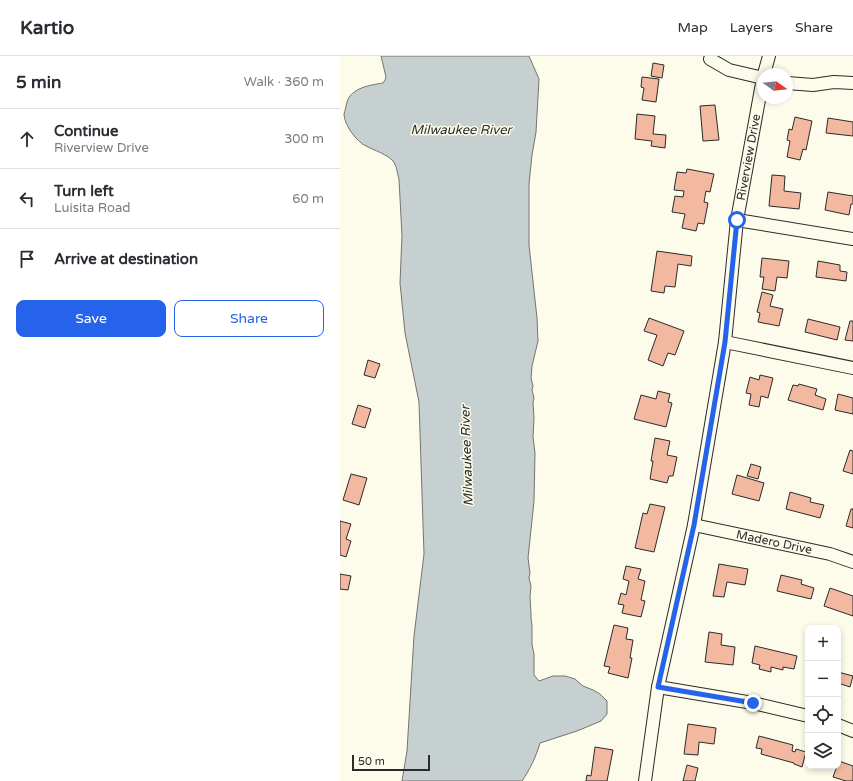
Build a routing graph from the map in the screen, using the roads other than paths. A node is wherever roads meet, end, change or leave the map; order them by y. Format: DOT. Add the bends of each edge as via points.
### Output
graph roads {
  1 [pos="769,56"];
  2 [pos="710,59"];
  3 [pos="766,68"];
  4 [pos="757,77"];
  5 [pos="793,83"];
  6 [pos="853,83"];
  7 [pos="758,104"];
  8 [pos="737,220"];
  9 [pos="853,239"];
  10 [pos="725,342"];
  11 [pos="853,368"];
  12 [pos="694,525"];
  13 [pos="853,562"];
  14 [pos="658,687"];
  15 [pos="805,715"];
  16 [pos="841,726"];
  17 [pos="853,732"];
  18 [pos="645,781"];
  1 -- 3 [label="street"];
  2 -- 4 [label="street" via="729,70"];
  5 -- 6 [label="street"];
  7 -- 8 [label="street, Riverview Drive"];
  8 -- 9 [label="street"];
  8 -- 10 [label="street, Riverview Drive"];
  10 -- 11 [label="street"];
  10 -- 12 [label="street, Riverview Drive"];
  12 -- 13 [label="street, Madero Drive" via="830,554"];
  12 -- 14 [label="street, Riverview Drive"];
  14 -- 15 [label="street" via="753,703"];
  14 -- 18 [label="street, Riverview Drive"];
  16 -- 17 [label="street"];
}
